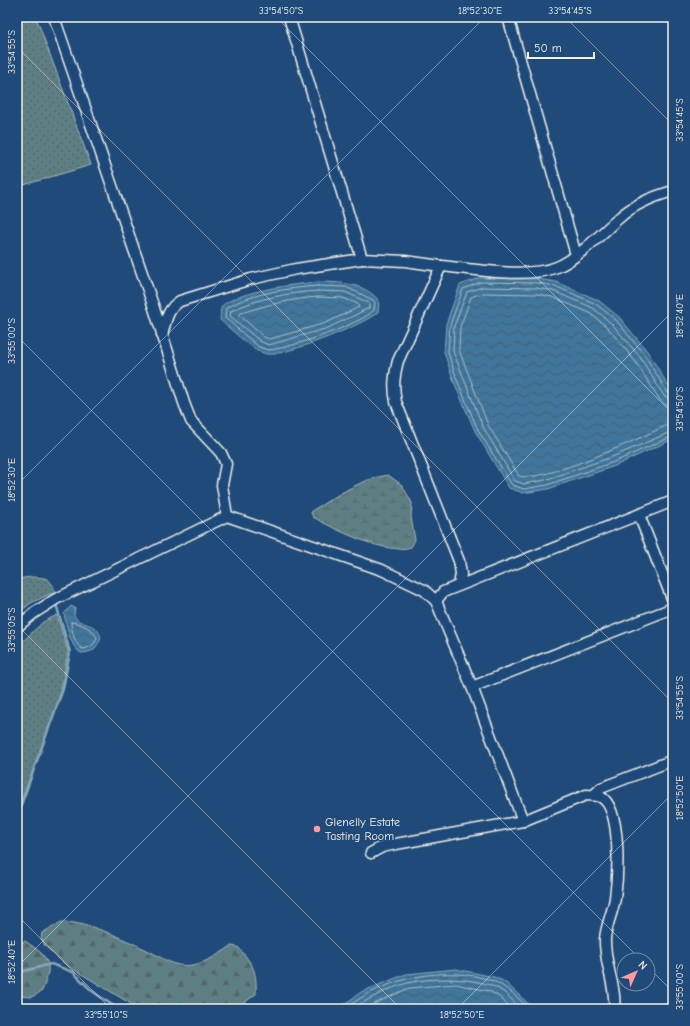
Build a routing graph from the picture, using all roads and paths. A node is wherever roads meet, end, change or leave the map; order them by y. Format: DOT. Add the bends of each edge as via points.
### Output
graph roads {
  1 [pos="54,17"];
  2 [pos="289,17"];
  3 [pos="508,17"];
  4 [pos="673,191"];
  5 [pos="576,256"];
  6 [pos="362,259"];
  7 [pos="441,266"];
  8 [pos="153,305"];
  9 [pos="172,306"];
  10 [pos="162,335"];
  11 [pos="673,501"];
  12 [pos="639,515"];
  13 [pos="227,516"];
  14 [pos="459,585"];
  15 [pos="436,600"];
  16 [pos="673,601"];
  17 [pos="673,608"];
  18 [pos="17,627"];
  19 [pos="472,687"];
  20 [pos="673,760"];
  21 [pos="594,795"];
  22 [pos="523,821"];
  23 [pos="371,853"];
  24 [pos="673,1008"];
  25 [pos="614,1009"];
  26 [pos="669,1009"];
  1 -- 8 [label="street"];
  2 -- 6 [label="street"];
  3 -- 5 [label="street"];
  4 -- 5 [label="street" via="657,196 620,216"];
  5 -- 7 [label="street" via="558,267 539,270 509,272"];
  6 -- 7 [label="street"];
  6 -- 9 [label="street" via="251,279 180,301"];
  7 -- 14 [label="street" via="398,362 393,377 393,388 396,402 459,561"];
  8 -- 9 [label="street"];
  8 -- 10 [label="street"];
  9 -- 10 [label="street"];
  10 -- 13 [label="street" via="191,421 220,452 226,464 222,485"];
  11 -- 12 [label="street"];
  12 -- 14 [label="street"];
  12 -- 16 [label="street"];
  13 -- 15 [label="street" via="382,570 424,590"];
  13 -- 18 [label="street" via="56,599"];
  14 -- 15 [label="street" via="443,592"];
  15 -- 19 [label="street"];
  17 -- 19 [label="street"];
  19 -- 22 [label="street"];
  20 -- 21 [label="street" via="601,788"];
  21 -- 22 [label="street" via="586,795"];
  21 -- 25 [label="street" via="607,803 616,837 617,879 605,939 606,960 615,996"];
  22 -- 23 [label="street" via="396,844"];
  24 -- 26 [label="street"];
}
